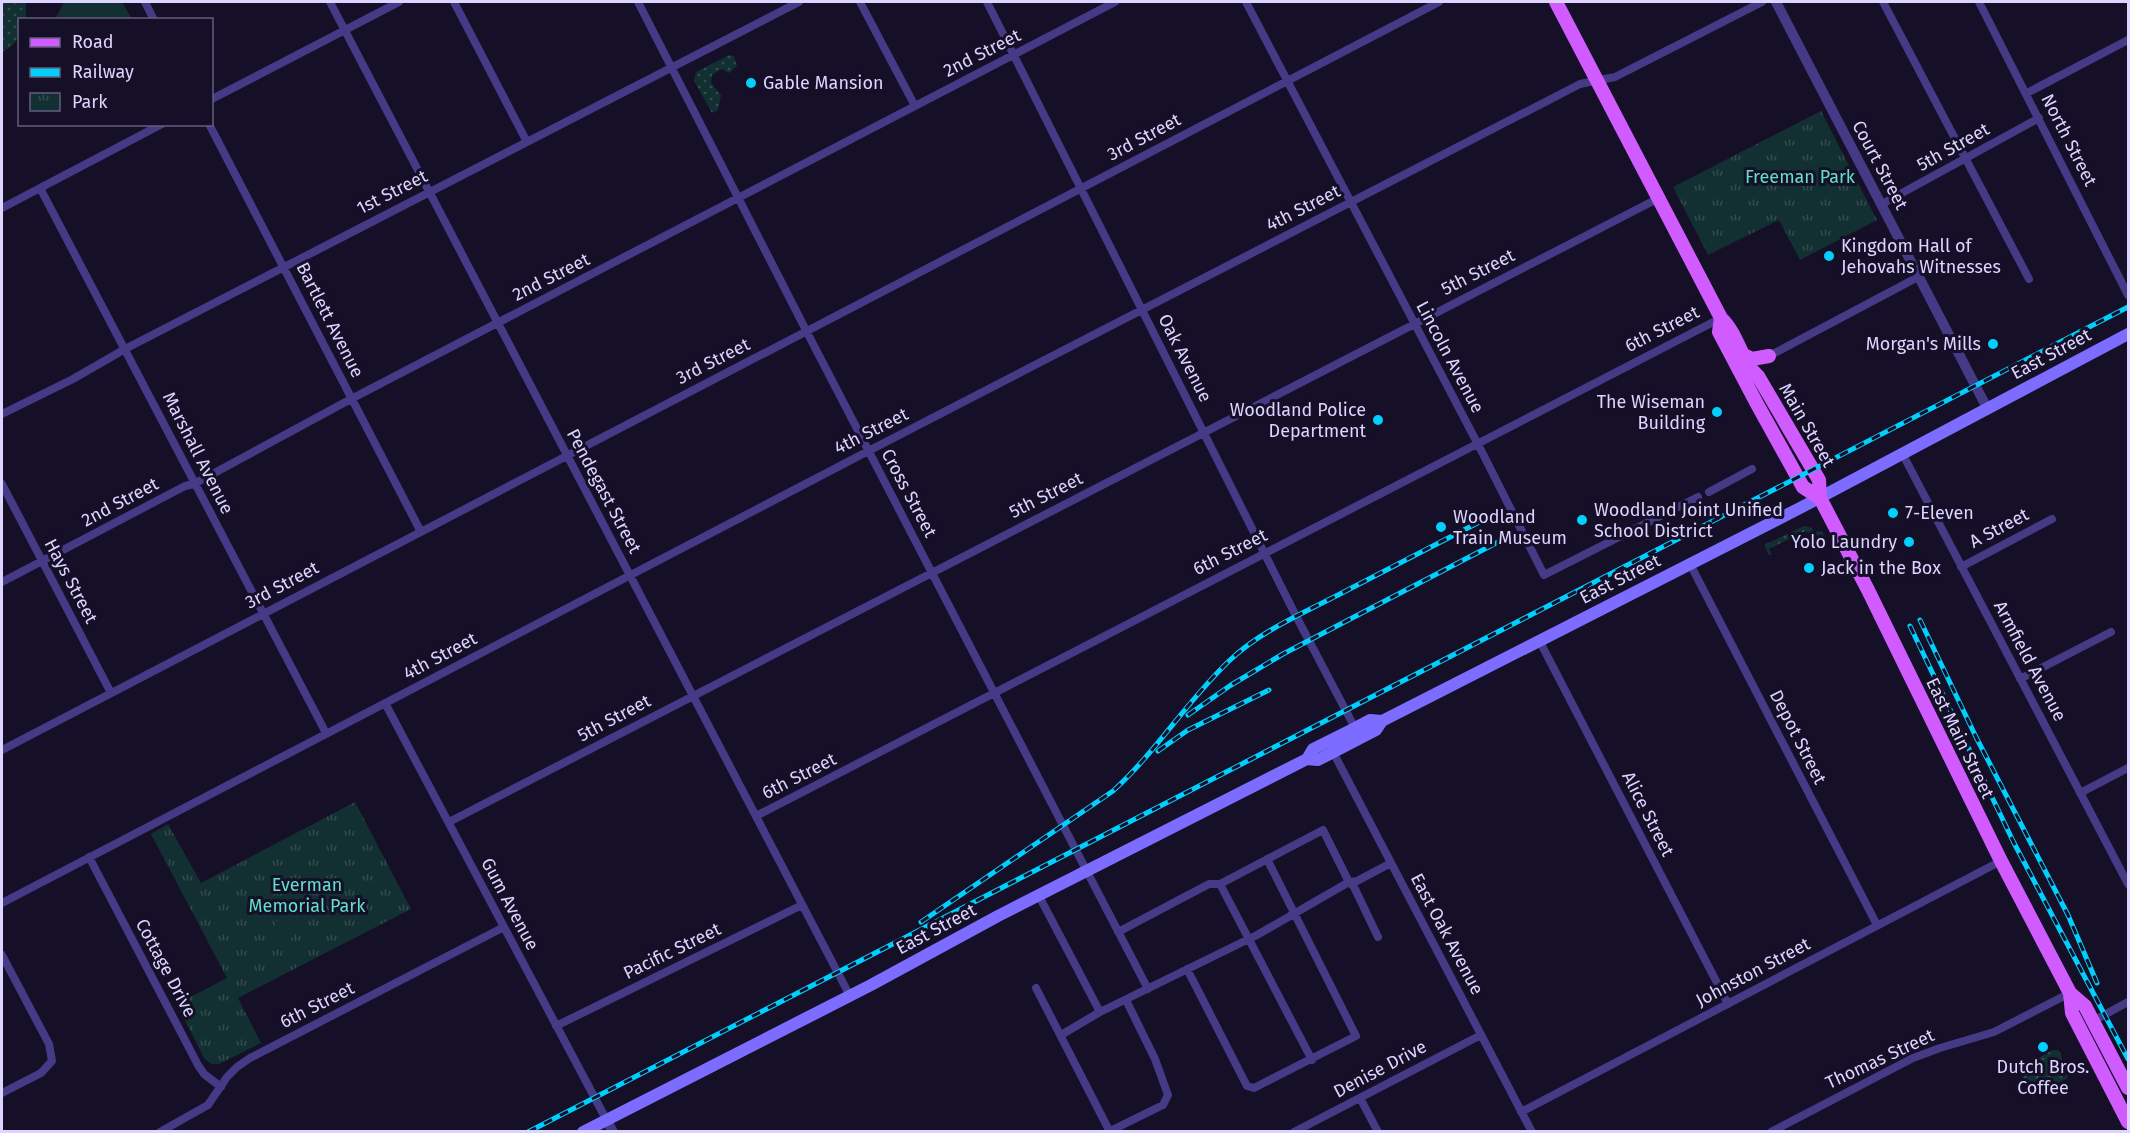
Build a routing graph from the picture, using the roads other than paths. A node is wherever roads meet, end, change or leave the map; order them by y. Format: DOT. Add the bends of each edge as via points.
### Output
graph roads {
  1 [pos="145,2"];
  2 [pos="330,2"];
  3 [pos="399,2"];
  4 [pos="453,2"];
  5 [pos="638,2"];
  6 [pos="799,2"];
  7 [pos="860,2"];
  8 [pos="987,2"];
  9 [pos="1115,2"];
  10 [pos="1246,2"];
  11 [pos="1439,2"];
  12 [pos="1556,2"];
  13 [pos="1762,2"];
  14 [pos="1776,2"];
  15 [pos="1883,2"];
  16 [pos="1979,2"];
  17 [pos="153,18"];
  18 [pos="345,30"];
  19 [pos="2128,40"];
  20 [pos="1014,54"];
  21 [pos="672,67"];
  22 [pos="1288,80"];
  23 [pos="1598,81"];
  24 [pos="2027,93"];
  25 [pos="213,98"];
  26 [pos="915,106"];
  27 [pos="2039,118"];
  28 [pos="158,126"];
  29 [pos="210,126"];
  30 [pos="527,142"];
  31 [pos="1965,159"];
  32 [pos="40,188"];
  33 [pos="1081,188"];
  34 [pos="429,191"];
  35 [pos="739,198"];
  36 [pos="1659,198"];
  37 [pos="1352,202"];
  38 [pos="1882,204"];
  39 [pos="2,208"];
  40 [pos="283,267"];
  41 [pos="1920,276"];
  42 [pos="2029,279"];
  43 [pos="2128,295"];
  44 [pos="1142,310"];
  45 [pos="1720,316"];
  46 [pos="498,323"];
  47 [pos="1414,324"];
  48 [pos="806,331"];
  49 [pos="2128,334"];
  50 [pos="125,349"];
  51 [pos="1744,355"];
  52 [pos="1769,356"];
  53 [pos="1758,376"];
  54 [pos="351,399"];
  55 [pos="1987,408"];
  56 [pos="2,414"];
  57 [pos="1204,432"];
  58 [pos="1477,443"];
  59 [pos="869,451"];
  60 [pos="1902,453"];
  61 [pos="567,456"];
  62 [pos="1752,470"];
  63 [pos="2,484"];
  64 [pos="194,484"];
  65 [pos="1708,492"];
  66 [pos="1698,497"];
  67 [pos="1820,498"];
  68 [pos="2052,519"];
  69 [pos="421,531"];
  70 [pos="1265,553"];
  71 [pos="41,561"];
  72 [pos="1690,564"];
  73 [pos="1961,567"];
  74 [pos="932,572"];
  75 [pos="629,576"];
  76 [pos="2,582"];
  77 [pos="264,613"];
  78 [pos="2111,632"];
  79 [pos="1539,640"];
  80 [pos="2020,679"];
  81 [pos="111,693"];
  82 [pos="995,693"];
  83 [pos="692,695"];
  84 [pos="385,703"];
  85 [pos="1382,721"];
  86 [pos="1355,728"];
  87 [pos="326,733"];
  88 [pos="2,750"];
  89 [pos="1334,752"];
  90 [pos="1307,759"];
  91 [pos="2128,768"];
  92 [pos="2080,793"];
  93 [pos="756,816"];
  94 [pos="448,822"];
  95 [pos="89,857"];
  96 [pos="1267,859"];
  97 [pos="2001,861"];
  98 [pos="1391,863"];
  99 [pos="1087,871"];
  100 [pos="1349,882"];
  101 [pos="1220,884"];
  102 [pos="2128,884"];
  103 [pos="1039,896"];
  104 [pos="2,903"];
  105 [pos="802,905"];
  106 [pos="1294,915"];
  107 [pos="1877,926"];
  108 [pos="504,927"];
  109 [pos="1118,932"];
  110 [pos="1378,937"];
  111 [pos="1248,938"];
  112 [pos="2,955"];
  113 [pos="1187,969"];
  114 [pos="1036,988"];
  115 [pos="1148,989"];
  116 [pos="2070,993"];
  117 [pos="850,996"];
  118 [pos="1126,1000"];
  119 [pos="2128,1002"];
  120 [pos="1728,1004"];
  121 [pos="1100,1012"];
  122 [pos="2093,1021"];
  123 [pos="556,1026"];
  124 [pos="1061,1035"];
  125 [pos="1481,1035"];
  126 [pos="1312,1060"];
  127 [pos="221,1087"];
  128 [pos="2128,1088"];
  129 [pos="2,1093"];
  130 [pos="1360,1098"];
  131 [pos="1521,1112"];
  132 [pos="606,1119"];
  133 [pos="2128,1122"];
  134 [pos="1775,1130"];
  135 [pos="160,1131"];
  136 [pos="583,1131"];
  137 [pos="613,1131"];
  138 [pos="1110,1131"];
  139 [pos="1294,1131"];
  140 [pos="1378,1131"];
  141 [pos="1532,1131"];
  1 -- 17 [label="street"];
  2 -- 18 [label="street, Pendegast Street"];
  3 -- 18 [label="street"];
  4 -- 30 [label="street"];
  5 -- 21 [label="street, Cross Street"];
  6 -- 21 [label="street, 1st Street"];
  7 -- 26 [label="street"];
  8 -- 20 [label="street, Oak Avenue"];
  9 -- 20 [label="street, 2nd Street"];
  10 -- 22 [label="street, Lincoln Avenue"];
  11 -- 22 [label="street, 3rd Street"];
  12 -- 23 [label="main road, Main Street"];
  13 -- 23 [label="street, 4th Street" via="1615,77"];
  14 -- 38 [label="street, Court Street"];
  15 -- 31 [label="street"];
  16 -- 24 [label="street, North Street"];
  18 -- 25 [label="street"];
  18 -- 34 [label="street, Pendegast Street"];
  19 -- 24 [label="street"];
  20 -- 26 [label="street, 2nd Street"];
  20 -- 33 [label="street, Oak Avenue"];
  21 -- 30 [label="street, 1st Street"];
  21 -- 35 [label="street, Cross Street"];
  22 -- 33 [label="street, 3rd Street"];
  22 -- 37 [label="street, Lincoln Avenue"];
  23 -- 36 [label="main road, Main Street"];
  23 -- 37 [label="street, 4th Street" via="1581,84"];
  24 -- 27 [label="street, North Street"];
  26 -- 35 [label="street, 2nd Street"];
  27 -- 31 [label="street, 5th Street"];
  27 -- 43 [label="street, North Street"];
  28 -- 32 [label="street"];
  29 -- 40 [label="street, Bartlett Avenue"];
  30 -- 34 [label="street, 1st Street"];
  31 -- 38 [label="street, 5th Street"];
  31 -- 42 [label="street"];
  32 -- 39 [label="street"];
  32 -- 50 [label="street, Marshall Avenue"];
  33 -- 44 [label="street, Oak Avenue"];
  33 -- 48 [label="street, 3rd Street"];
  34 -- 40 [label="street, 1st Street"];
  34 -- 46 [label="street, Pendegast Street"];
  35 -- 46 [label="street, 2nd Street"];
  35 -- 48 [label="street, Cross Street"];
  36 -- 45 [label="main road, Main Street"];
  36 -- 47 [label="street, 5th Street"];
  37 -- 44 [label="street, 4th Street"];
  37 -- 47 [label="street, Lincoln Avenue"];
  38 -- 41 [label="street, Court Street"];
  40 -- 50 [label="street, 1st Street"];
  40 -- 54 [label="street, Bartlett Avenue"];
  41 -- 52 [label="street"];
  41 -- 55 [label="street, Court Street"];
  44 -- 57 [label="street, Oak Avenue"];
  44 -- 59 [label="street, 4th Street"];
  45 -- 51 [label="main road, Main Street"];
  45 -- 58 [label="street, 6th Street"];
  45 -- 67 [label="main road, Main Street" via="1719,332 1757,404 1803,487"];
  46 -- 54 [label="street, 2nd Street"];
  46 -- 61 [label="street, Pendegast Street"];
  47 -- 57 [label="street, 5th Street"];
  47 -- 58 [label="street, Lincoln Avenue"];
  48 -- 59 [label="street, Cross Street"];
  48 -- 61 [label="street, 3rd Street"];
  49 -- 55 [label="main road, East Street"];
  50 -- 56 [label="street, 1st Street"];
  50 -- 64 [label="street, Marshall Avenue"];
  51 -- 52 [label="main road"];
  51 -- 53 [label="main road, Main Street" via="1751,371"];
  52 -- 53 [label="main road" via="1758,368"];
  53 -- 67 [label="main road, Main Street" via="1819,480"];
  54 -- 64 [label="street, 2nd Street"];
  54 -- 69 [label="street, Bartlett Avenue"];
  55 -- 60 [label="main road, East Street"];
  57 -- 70 [label="street, Oak Avenue"];
  57 -- 74 [label="street, 5th Street"];
  58 -- 66 [label="street, Lincoln Avenue" via="1544,575"];
  58 -- 70 [label="street, 6th Street"];
  59 -- 74 [label="street, Cross Street"];
  59 -- 75 [label="street, 4th Street"];
  60 -- 67 [label="main road, East Street"];
  60 -- 73 [label="street, Armfield Avenue"];
  61 -- 69 [label="street, 3rd Street"];
  61 -- 75 [label="street, Pendegast Street"];
  62 -- 65 [label="street"];
  63 -- 71 [label="street, Hays Street"];
  64 -- 71 [label="street, 2nd Street"];
  64 -- 77 [label="street, Marshall Avenue"];
  67 -- 72 [label="main road, East Street"];
  67 -- 97 [label="main road, East Main Street"];
  68 -- 73 [label="street, A Street"];
  69 -- 77 [label="street, 3rd Street"];
  70 -- 82 [label="street, 6th Street"];
  70 -- 86 [label="street, Oak Avenue"];
  71 -- 76 [label="street, 2nd Street"];
  71 -- 81 [label="street, Hays Street"];
  72 -- 79 [label="main road, East Street"];
  72 -- 107 [label="street, Depot Street"];
  73 -- 80 [label="street, Armfield Avenue"];
  74 -- 82 [label="street, Cross Street"];
  74 -- 83 [label="street, 5th Street"];
  75 -- 83 [label="street, Pendegast Street"];
  75 -- 84 [label="street, 4th Street"];
  77 -- 81 [label="street, 3rd Street"];
  77 -- 87 [label="street, Marshall Avenue"];
  78 -- 80 [label="street"];
  79 -- 85 [label="main road, East Street"];
  79 -- 120 [label="street, Alice Street"];
  80 -- 92 [label="street, Armfield Avenue"];
  81 -- 88 [label="street, 3rd Street"];
  82 -- 93 [label="street, 6th Street"];
  82 -- 99 [label="street, Cross Street"];
  83 -- 93 [label="street, Pendegast Street"];
  83 -- 94 [label="street, 5th Street"];
  84 -- 87 [label="street, 4th Street"];
  84 -- 94 [label="street, Gum Avenue"];
  85 -- 86 [label="main road, East Street" via="1370,720"];
  85 -- 89 [label="main road, East Street" via="1376,730"];
  86 -- 90 [label="main road, East Street" via="1313,749"];
  87 -- 95 [label="street, 4th Street"];
  89 -- 90 [label="main road, East Street" via="1318,760"];
  89 -- 98 [label="street, East Oak Avenue"];
  90 -- 99 [label="main road, East Street"];
  91 -- 92 [label="street"];
  92 -- 102 [label="street, Armfield Avenue"];
  93 -- 105 [label="street, Pendegast Street"];
  94 -- 108 [label="street, Gum Avenue"];
  95 -- 104 [label="street, 4th Street"];
  95 -- 127 [label="street, Cottage Drive" via="198,1065"];
  96 -- 100 [label="street" via="1323,830"];
  96 -- 101 [label="street"];
  96 -- 106 [label="street"];
  97 -- 107 [label="street, Johnston Street"];
  97 -- 116 [label="main road, East Main Street"];
  98 -- 100 [label="street"];
  98 -- 125 [label="street, East Oak Avenue"];
  99 -- 103 [label="main road, East Street"];
  99 -- 109 [label="street, Cross Street"];
  100 -- 106 [label="street"];
  100 -- 110 [label="street"];
  101 -- 109 [label="street" via="1209,884"];
  101 -- 111 [label="street"];
  103 -- 117 [label="main road, East Street"];
  103 -- 121 [label="street"];
  105 -- 117 [label="street, Pendegast Street"];
  105 -- 123 [label="street, Pacific Street"];
  106 -- 111 [label="street"];
  106 -- 126 [label="street" via="1356,1036"];
  107 -- 120 [label="street, Johnston Street"];
  108 -- 123 [label="street, Gum Avenue"];
  108 -- 127 [label="street, 6th Street" via="250,1058"];
  109 -- 115 [label="street, Cross Street"];
  111 -- 113 [label="street"];
  111 -- 126 [label="street"];
  112 -- 129 [label="street" via="49,1044 52,1061 41,1073"];
  113 -- 115 [label="street"];
  113 -- 126 [label="street" via="1247,1086 1254,1088"];
  114 -- 124 [label="street"];
  115 -- 118 [label="street"];
  116 -- 122 [label="main road, East Main Street" via="2085,1006"];
  116 -- 133 [label="main road, East Main Street" via="2072,1013"];
  116 -- 134 [label="street, Thomas Street" via="1994,1032 1913,1058"];
  117 -- 132 [label="main road, East Street"];
  118 -- 121 [label="street"];
  118 -- 138 [label="street" via="1168,1095 1163,1105"];
  119 -- 122 [label="street"];
  120 -- 131 [label="street, Johnston Street"];
  121 -- 124 [label="street"];
  122 -- 128 [label="main road, East Main Street"];
  123 -- 132 [label="street, Gum Avenue"];
  124 -- 138 [label="street"];
  125 -- 130 [label="street, Denise Drive"];
  125 -- 131 [label="street, East Oak Avenue"];
  127 -- 135 [label="street, 6th Street" via="200,1111"];
  130 -- 139 [label="street, Denise Drive"];
  130 -- 140 [label="street"];
  131 -- 141 [label="street, East Oak Avenue"];
  132 -- 136 [label="main road, East Street"];
  132 -- 137 [label="street"];
}
